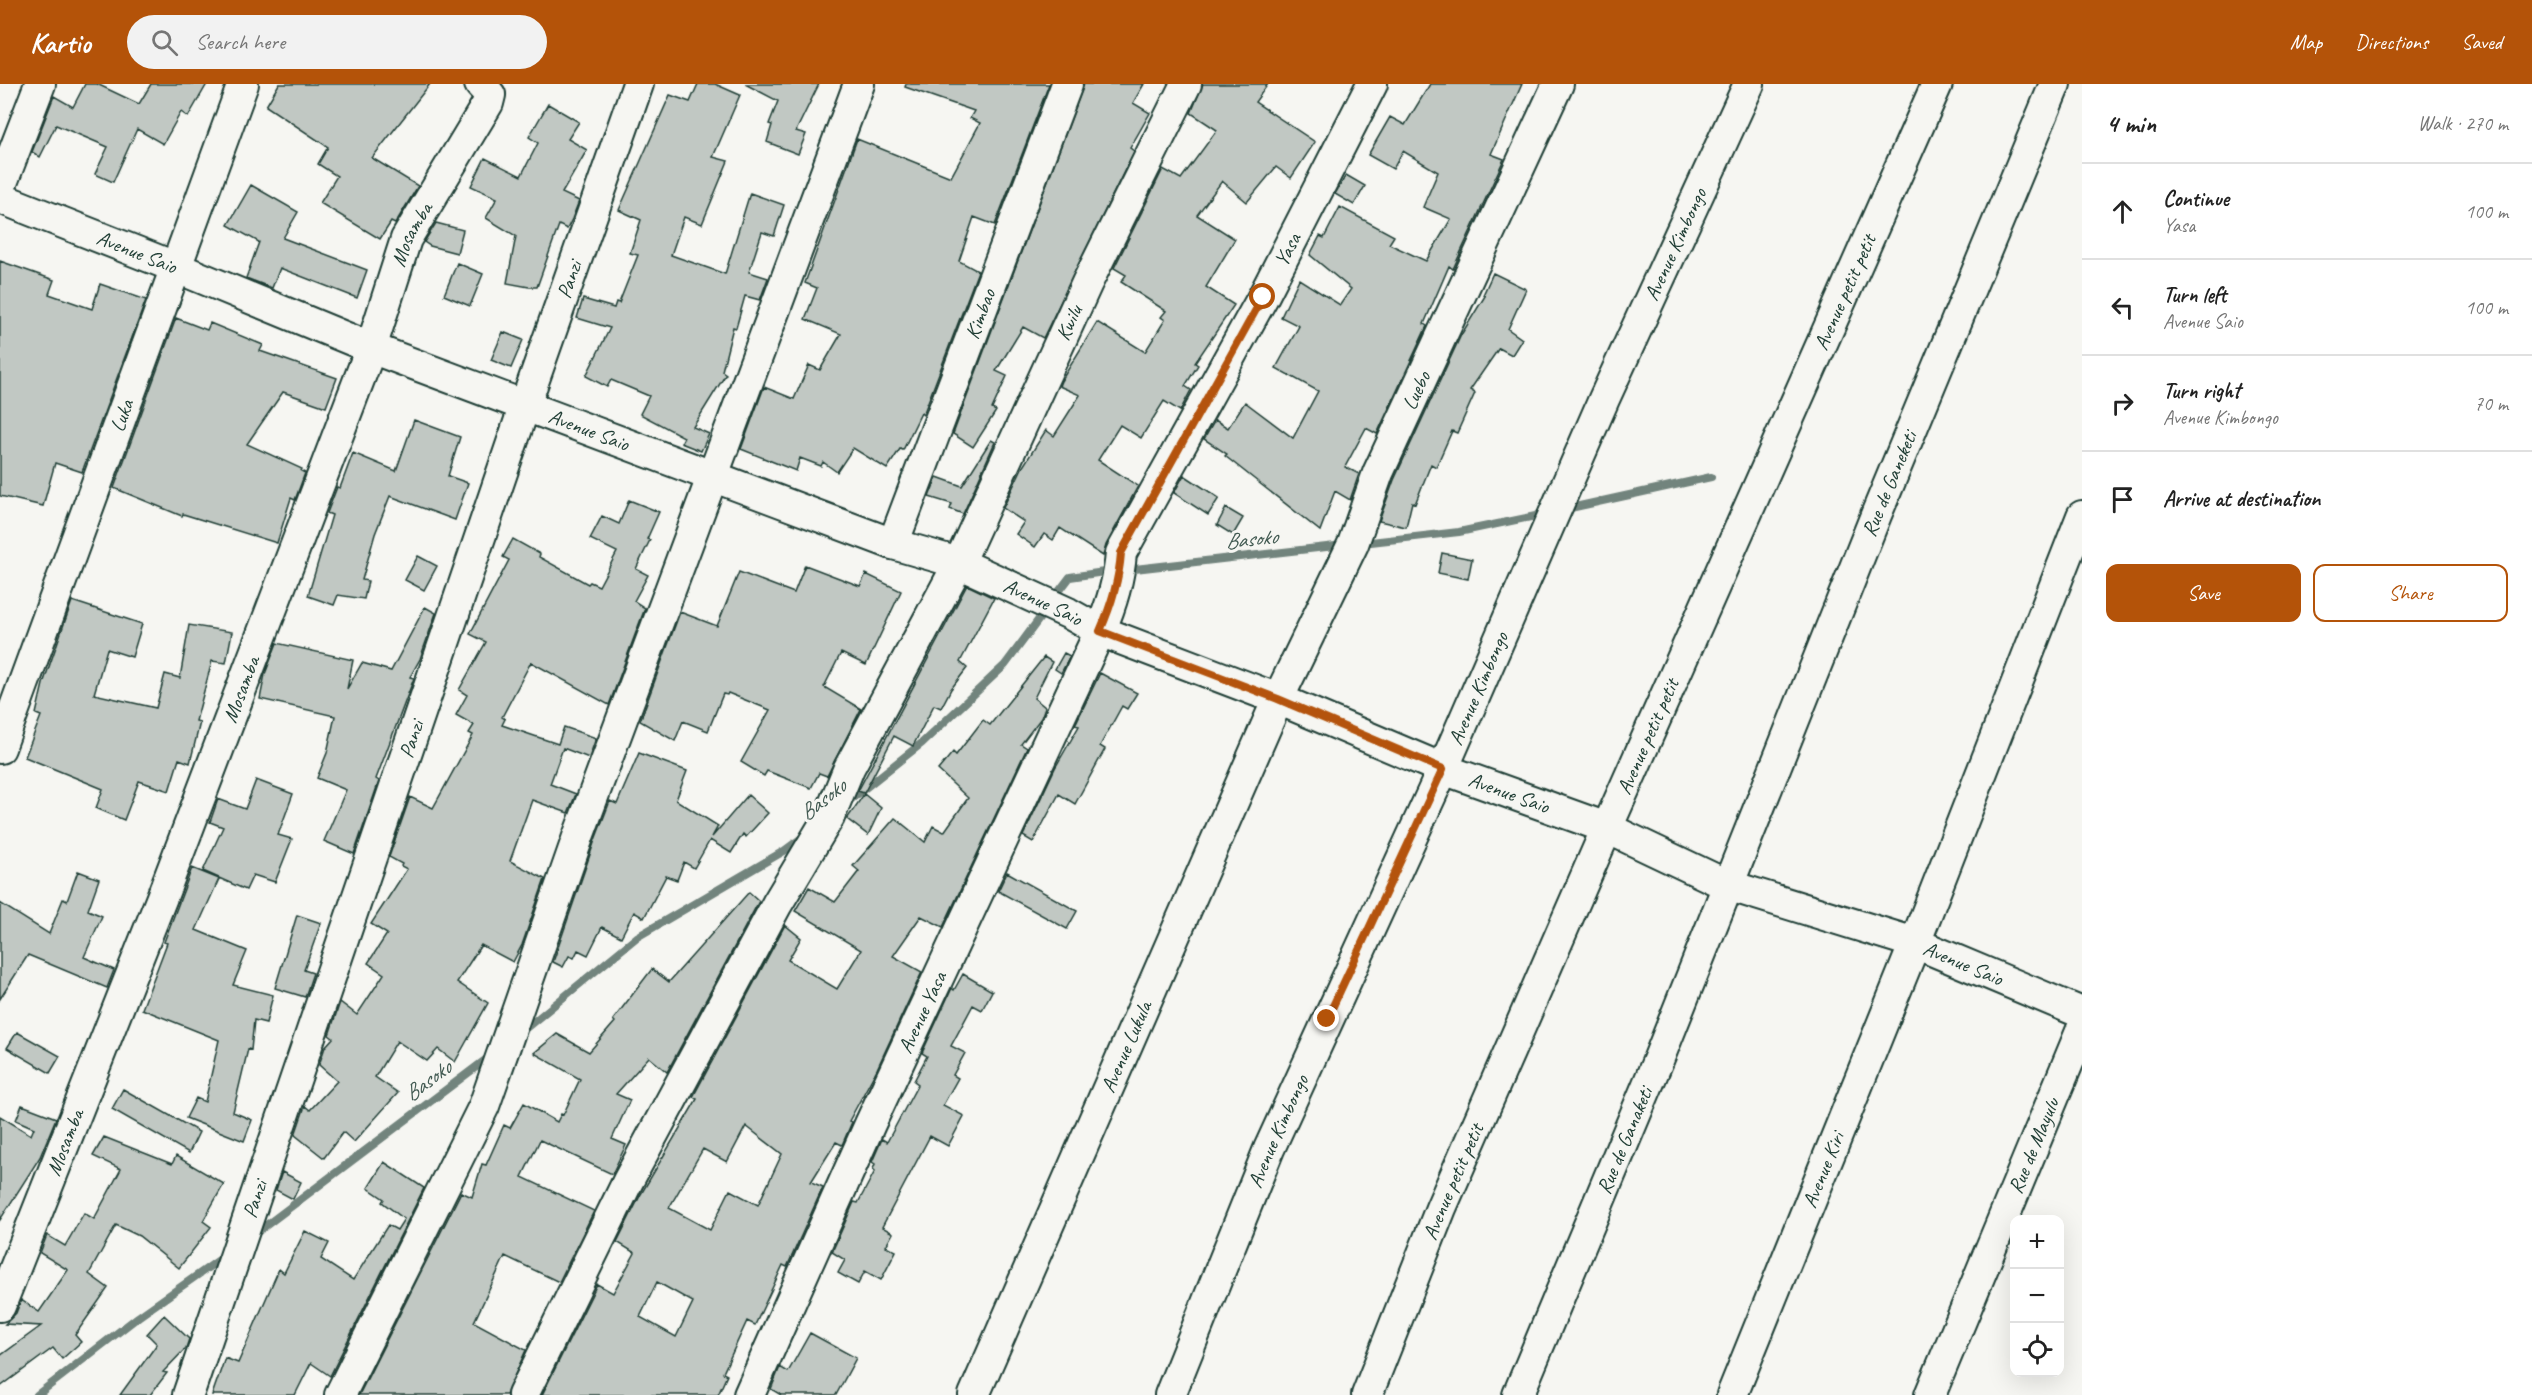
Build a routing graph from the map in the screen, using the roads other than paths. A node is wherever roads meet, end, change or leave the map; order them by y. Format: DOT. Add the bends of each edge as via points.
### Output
graph roads {
  1 [pos="40,84"];
  2 [pos="243,84"];
  3 [pos="480,84"];
  4 [pos="638,84"];
  5 [pos="859,84"];
  6 [pos="1067,84"];
  7 [pos="1186,84"];
  8 [pos="1372,84"];
  9 [pos="1558,84"];
  10 [pos="1749,84"];
  11 [pos="1937,84"];
  12 [pos="2055,84"];
  13 [pos="0,188"];
  14 [pos="0,198"];
  15 [pos="175,267"];
  16 [pos="371,348"];
  17 [pos="525,405"];
  18 [pos="714,477"];
  19 [pos="2082,516"];
  20 [pos="893,544"];
  21 [pos="959,563"];
  22 [pos="1105,620"];
  23 [pos="1278,699"];
  24 [pos="0,748"];
  25 [pos="1443,769"];
  26 [pos="1606,828"];
  27 [pos="1727,885"];
  28 [pos="1915,943"];
  29 [pos="2082,1013"];
  30 [pos="2082,1029"];
  31 [pos="0,1306"];
  32 [pos="189,1395"];
  33 [pos="340,1395"];
  34 [pos="524,1395"];
  35 [pos="748,1395"];
  36 [pos="975,1395"];
  37 [pos="1170,1395"];
  38 [pos="1367,1395"];
  39 [pos="1518,1395"];
  40 [pos="1732,1395"];
  41 [pos="1930,1395"];
  1 -- 13 [label="street"];
  2 -- 15 [label="street, Luka"];
  3 -- 16 [label="street, Mosamba" via="490,95 488,103 406,239"];
  4 -- 17 [label="street, Panzi"];
  5 -- 18 [label="street"];
  6 -- 20 [label="street, Kimbao"];
  7 -- 21 [label="street, Kwilu" via="1087,283"];
  8 -- 22 [label="street, Yasa" via="1263,297 1121,553"];
  9 -- 23 [label="street, Luebo" via="1378,473 1353,544"];
  10 -- 25 [label="street, Avenue Kimbongo" via="1604,399"];
  11 -- 26 [label="street, Avenue petit petit"];
  12 -- 27 [label="street, Rue de Ganeketi"];
  14 -- 15 [label="street, Avenue Saio"];
  15 -- 16 [label="street, Avenue Saio"];
  15 -- 24 [label="street, Luka"];
  16 -- 17 [label="street, Avenue Saio"];
  16 -- 31 [label="street, Mosamba" via="162,897"];
  17 -- 18 [label="street, Avenue Saio"];
  17 -- 32 [label="street, Panzi"];
  18 -- 20 [label="street, Avenue Saio"];
  18 -- 33 [label="street" via="579,834 484,1106"];
  19 -- 28 [label="street, Avenue Kiri"];
  20 -- 21 [label="street, Avenue Saio"];
  21 -- 22 [label="street, Avenue Saio" via="1068,613"];
  21 -- 34 [label="street, Kwilu" via="849,768 829,817 777,904 628,1181"];
  22 -- 23 [label="street, Avenue Saio"];
  22 -- 35 [label="street, Avenue Yasa"];
  23 -- 25 [label="street, Avenue Saio"];
  23 -- 36 [label="street, Avenue Lukula"];
  25 -- 26 [label="street, Avenue Saio"];
  25 -- 37 [label="street, Avenue Kimbongo" via="1269,1149"];
  26 -- 27 [label="street, Avenue Saio"];
  26 -- 38 [label="street, Avenue petit petit" via="1441,1208"];
  27 -- 28 [label="street, Avenue Saio"];
  27 -- 39 [label="street, Rue de Ganaketi"];
  28 -- 29 [label="street, Avenue Saio"];
  28 -- 40 [label="street, Avenue Kiri"];
  30 -- 41 [label="street, Rue de Mayulu"];
}
